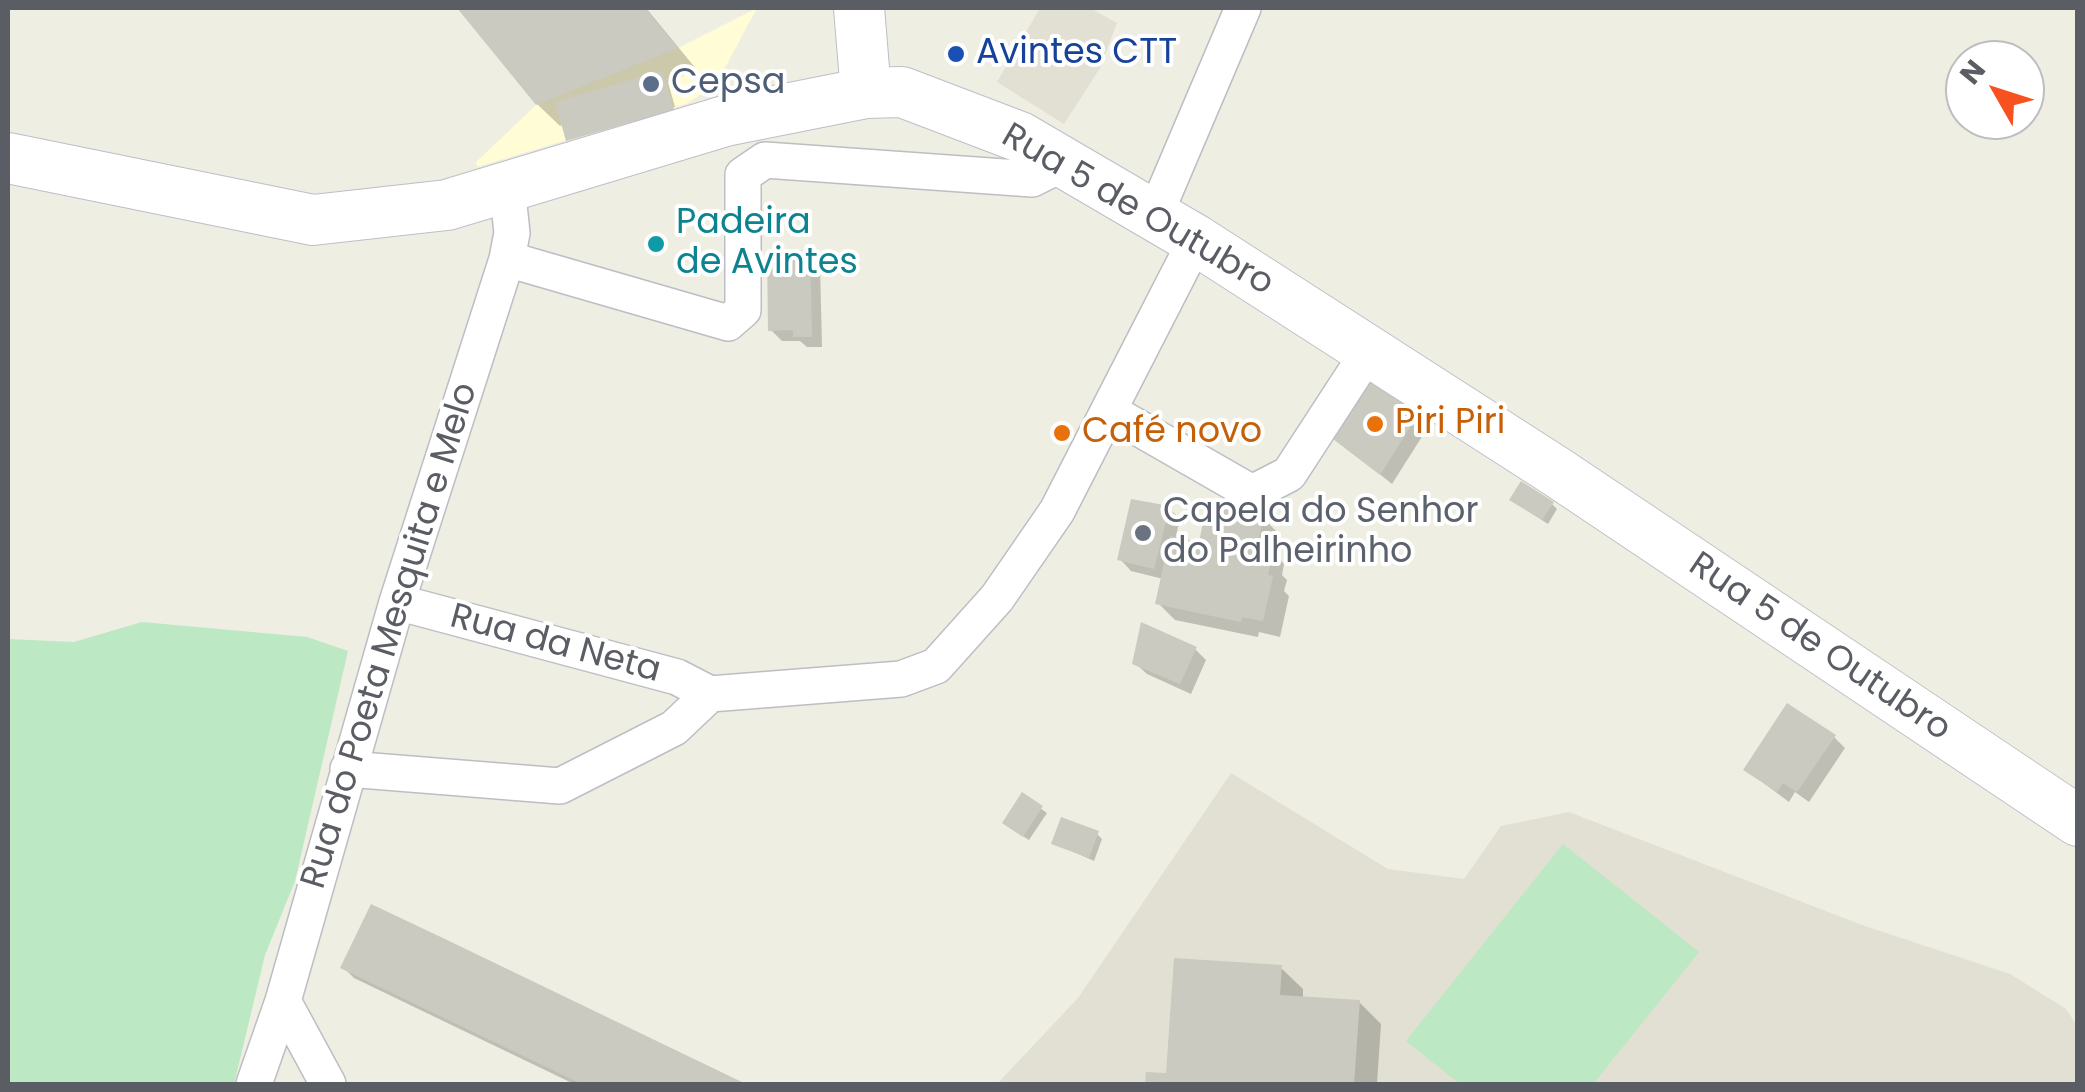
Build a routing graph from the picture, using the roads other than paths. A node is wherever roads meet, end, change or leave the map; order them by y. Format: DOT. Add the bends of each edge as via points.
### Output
graph roads {
  1 [pos="858,8"];
  2 [pos="1243,8"];
  3 [pos="866,92"];
  4 [pos="8,158"];
  5 [pos="1064,163"];
  6 [pos="507,186"];
  7 [pos="1175,228"];
  8 [pos="507,259"];
  9 [pos="1369,351"];
  10 [pos="1109,411"];
  11 [pos="397,602"];
  12 [pos="710,694"];
  13 [pos="348,769"];
  14 [pos="2078,820"];
  15 [pos="283,1001"];
  16 [pos="254,1084"];
  17 [pos="328,1084"];
  1 -- 3 [label="street"];
  2 -- 7 [label="street"];
  3 -- 5 [label="street, Rua 5 de Outubro" via="902,92 1020,137"];
  3 -- 6 [label="street, Rua 5 de Outubro" via="725,120"];
  4 -- 6 [label="street, Rua 5 de Outubro" via="313,220 447,204"];
  5 -- 7 [label="street, Rua 5 de Outubro"];
  5 -- 8 [label="street" via="1032,179 765,160 743,175 743,310 728,323"];
  6 -- 8 [label="street, Rua do Poeta Mesquita e Melo"];
  7 -- 9 [label="street, Rua 5 de Outubro"];
  7 -- 10 [label="street"];
  8 -- 11 [label="street, Rua do Poeta Mesquita e Melo"];
  9 -- 10 [label="street" via="1289,474 1252,493"];
  9 -- 14 [label="street, Rua 5 de Outubro"];
  10 -- 12 [label="street" via="1058,511 997,598 936,666 901,679"];
  11 -- 12 [label="street, Rua da Neta" via="677,678"];
  11 -- 13 [label="street, Rua do Poeta Mesquita e Melo"];
  12 -- 13 [label="street" via="674,728 560,786"];
  13 -- 15 [label="street, Rua do Poeta Mesquita e Melo"];
  15 -- 16 [label="street, Rua do Poeta Mesquita e Melo"];
  15 -- 17 [label="street"];
}
